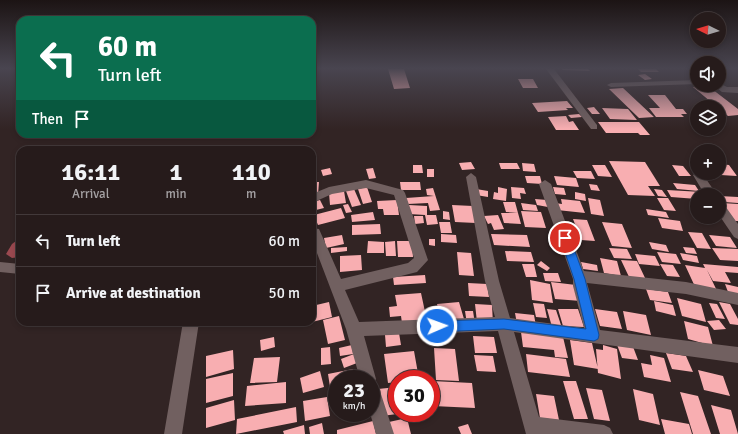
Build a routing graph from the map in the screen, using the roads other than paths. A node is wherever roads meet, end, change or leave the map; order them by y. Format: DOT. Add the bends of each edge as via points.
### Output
graph roads {
  1 [pos="565,89"];
  2 [pos="726,90"];
  3 [pos="738,90"];
  4 [pos="594,127"];
  5 [pos="471,177"];
  6 [pos="545,184"];
  7 [pos="316,197"];
  8 [pos="726,216"];
  9 [pos="738,234"];
  10 [pos="316,238"];
  11 [pos="0,267"];
  12 [pos="16,269"];
  13 [pos="580,279"];
  14 [pos="336,286"];
  15 [pos="738,299"];
  16 [pos="504,324"];
  17 [pos="190,326"];
  18 [pos="354,329"];
  19 [pos="594,335"];
  20 [pos="738,355"];
  21 [pos="365,370"];
  22 [pos="380,418"];
  23 [pos="533,430"];
  24 [pos="173,434"];
  25 [pos="385,434"];
  26 [pos="604,434"];
  1 -- 4 [label="street"];
  2 -- 3 [label="street"];
  5 -- 16 [label="street" via="492,281"];
  6 -- 13 [label="street"];
  7 -- 14 [label="street" via="329,191 366,184 400,193 421,260 412,268"];
  8 -- 9 [label="street"];
  10 -- 14 [label="street"];
  11 -- 12 [label="street"];
  13 -- 15 [label="street" via="587,276 679,287"];
  13 -- 19 [label="street"];
  14 -- 18 [label="street"];
  16 -- 18 [label="street"];
  16 -- 19 [label="street"];
  16 -- 23 [label="street"];
  17 -- 24 [label="street"];
  18 -- 21 [label="street"];
  19 -- 20 [label="street"];
  22 -- 25 [label="street"];
  23 -- 26 [label="street"];
}
